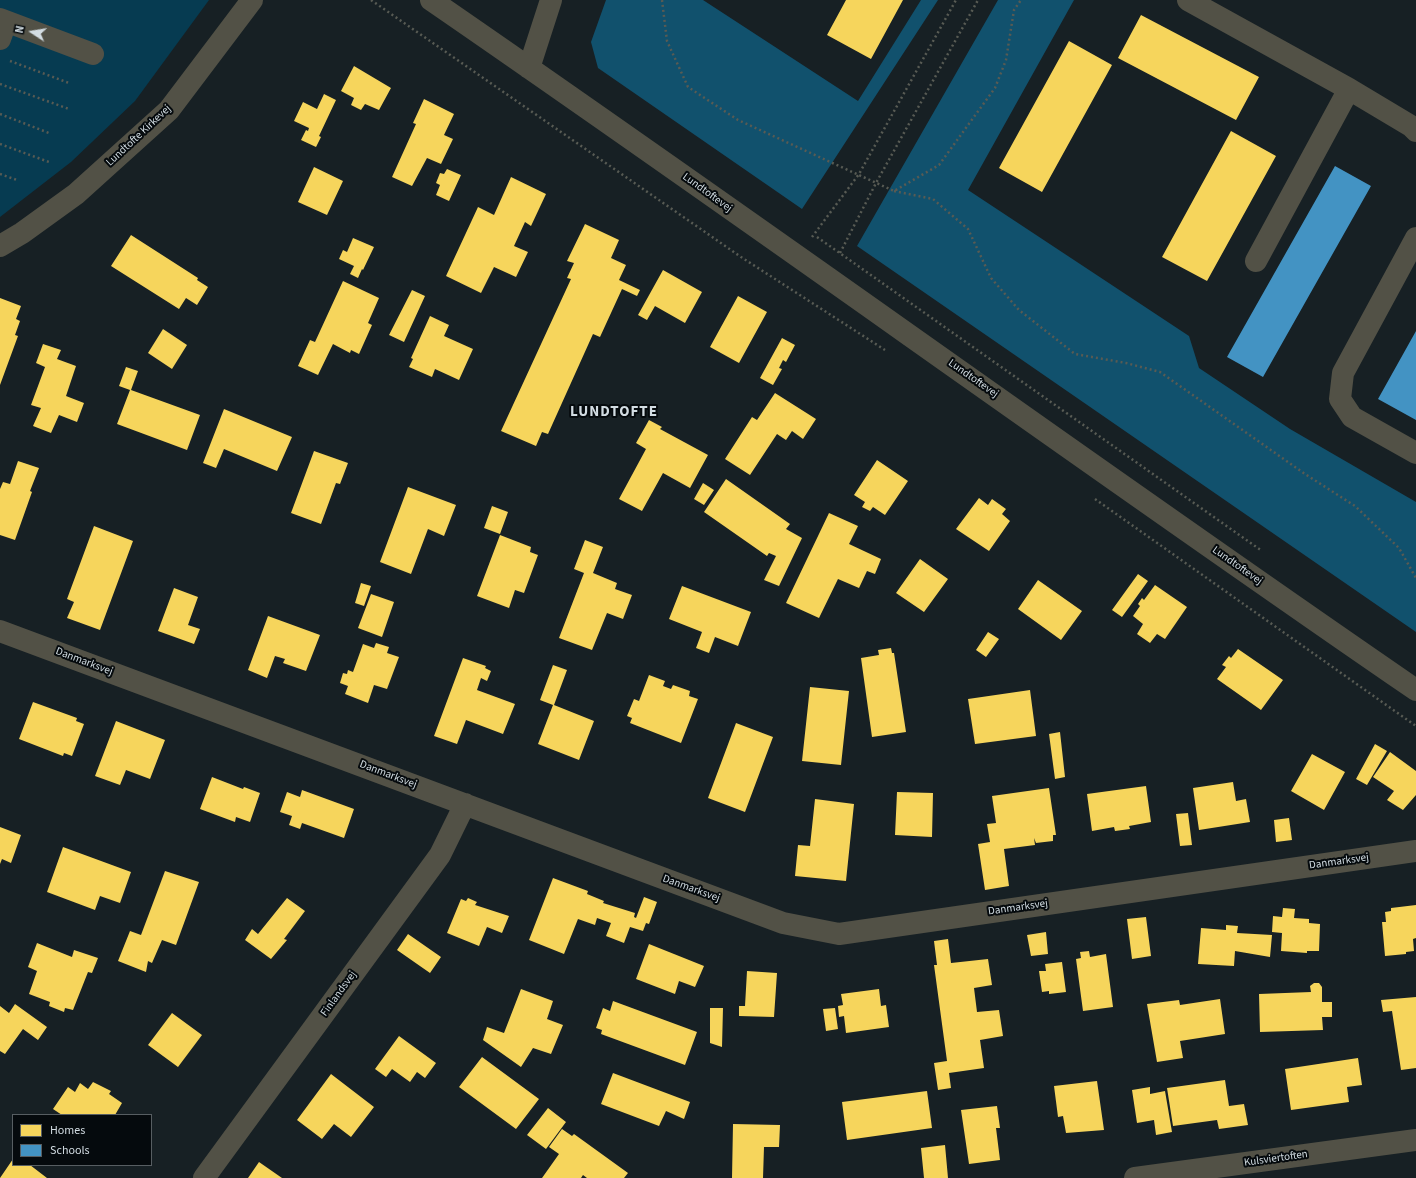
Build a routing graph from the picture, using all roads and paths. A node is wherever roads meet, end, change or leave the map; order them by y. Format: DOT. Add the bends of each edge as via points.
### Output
graph roads {
  1 [pos="252,0"];
  2 [pos="371,0"];
  3 [pos="430,0"];
  4 [pos="551,0"];
  5 [pos="662,0"];
  6 [pos="956,0"];
  7 [pos="978,0"];
  8 [pos="1021,0"];
  9 [pos="1188,0"];
  10 [pos="2,27"];
  11 [pos="93,54"];
  12 [pos="7,60"];
  13 [pos="529,68"];
  14 [pos="69,83"];
  15 [pos="0,84"];
  16 [pos="1349,89"];
  17 [pos="69,109"];
  18 [pos="0,114"];
  19 [pos="1416,131"];
  20 [pos="49,133"];
  21 [pos="0,144"];
  22 [pos="49,162"];
  23 [pos="0,174"];
  24 [pos="859,174"];
  25 [pos="17,180"];
  26 [pos="876,183"];
  27 [pos="894,191"];
  28 [pos="814,235"];
  29 [pos="1416,238"];
  30 [pos="0,246"];
  31 [pos="840,252"];
  32 [pos="797,258"];
  33 [pos="1256,261"];
  34 [pos="827,278"];
  35 [pos="886,351"];
  36 [pos="1416,452"];
  37 [pos="1093,497"];
  38 [pos="1267,555"];
  39 [pos="1416,578"];
  40 [pos="0,631"];
  41 [pos="1416,690"];
  42 [pos="1416,726"];
  43 [pos="465,804"];
  44 [pos="1416,851"];
  45 [pos="1416,1140"];
  46 [pos="204,1178"];
  47 [pos="1135,1178"];
  1 -- 30 [label="street, Lundtofte Kirkevej" via="169,110 76,194"];
  2 -- 35 [label="path" via="741,257"];
  3 -- 13 [label="street, Lundtoftevej"];
  4 -- 13 [label="street"];
  5 -- 24 [label="path" via="667,41 688,87 738,120"];
  6 -- 24 [label="path"];
  7 -- 26 [label="path"];
  8 -- 27 [label="path" via="1014,10 1006,60 995,88 939,165"];
  9 -- 16 [label="street"];
  10 -- 11 [label="street"];
  12 -- 14 [label="path"];
  13 -- 32 [label="street, Lundtoftevej"];
  15 -- 17 [label="path"];
  16 -- 19 [label="street"];
  16 -- 33 [label="street"];
  18 -- 20 [label="path"];
  21 -- 22 [label="path"];
  23 -- 25 [label="path"];
  24 -- 26 [label="path"];
  24 -- 28 [label="path"];
  26 -- 27 [label="path"];
  26 -- 31 [label="path"];
  27 -- 39 [label="path" via="933,199 968,229 990,278 1019,310 1075,354 1160,372 1355,506 1399,548"];
  28 -- 31 [label="path"];
  28 -- 32 [label="path"];
  29 -- 36 [label="street" via="1343,373 1340,399 1352,417"];
  31 -- 34 [label="path"];
  31 -- 38 [label="path"];
  32 -- 34 [label="street, Lundtoftevej"];
  34 -- 41 [label="street, Lundtoftevej"];
  37 -- 42 [label="path"];
  40 -- 43 [label="street, Danmarksvej"];
  43 -- 44 [label="street, Danmarksvej" via="783,923 839,934"];
  43 -- 46 [label="street, Finlandsvej" via="440,855"];
  45 -- 47 [label="street, Kulsviertoften"];
}
